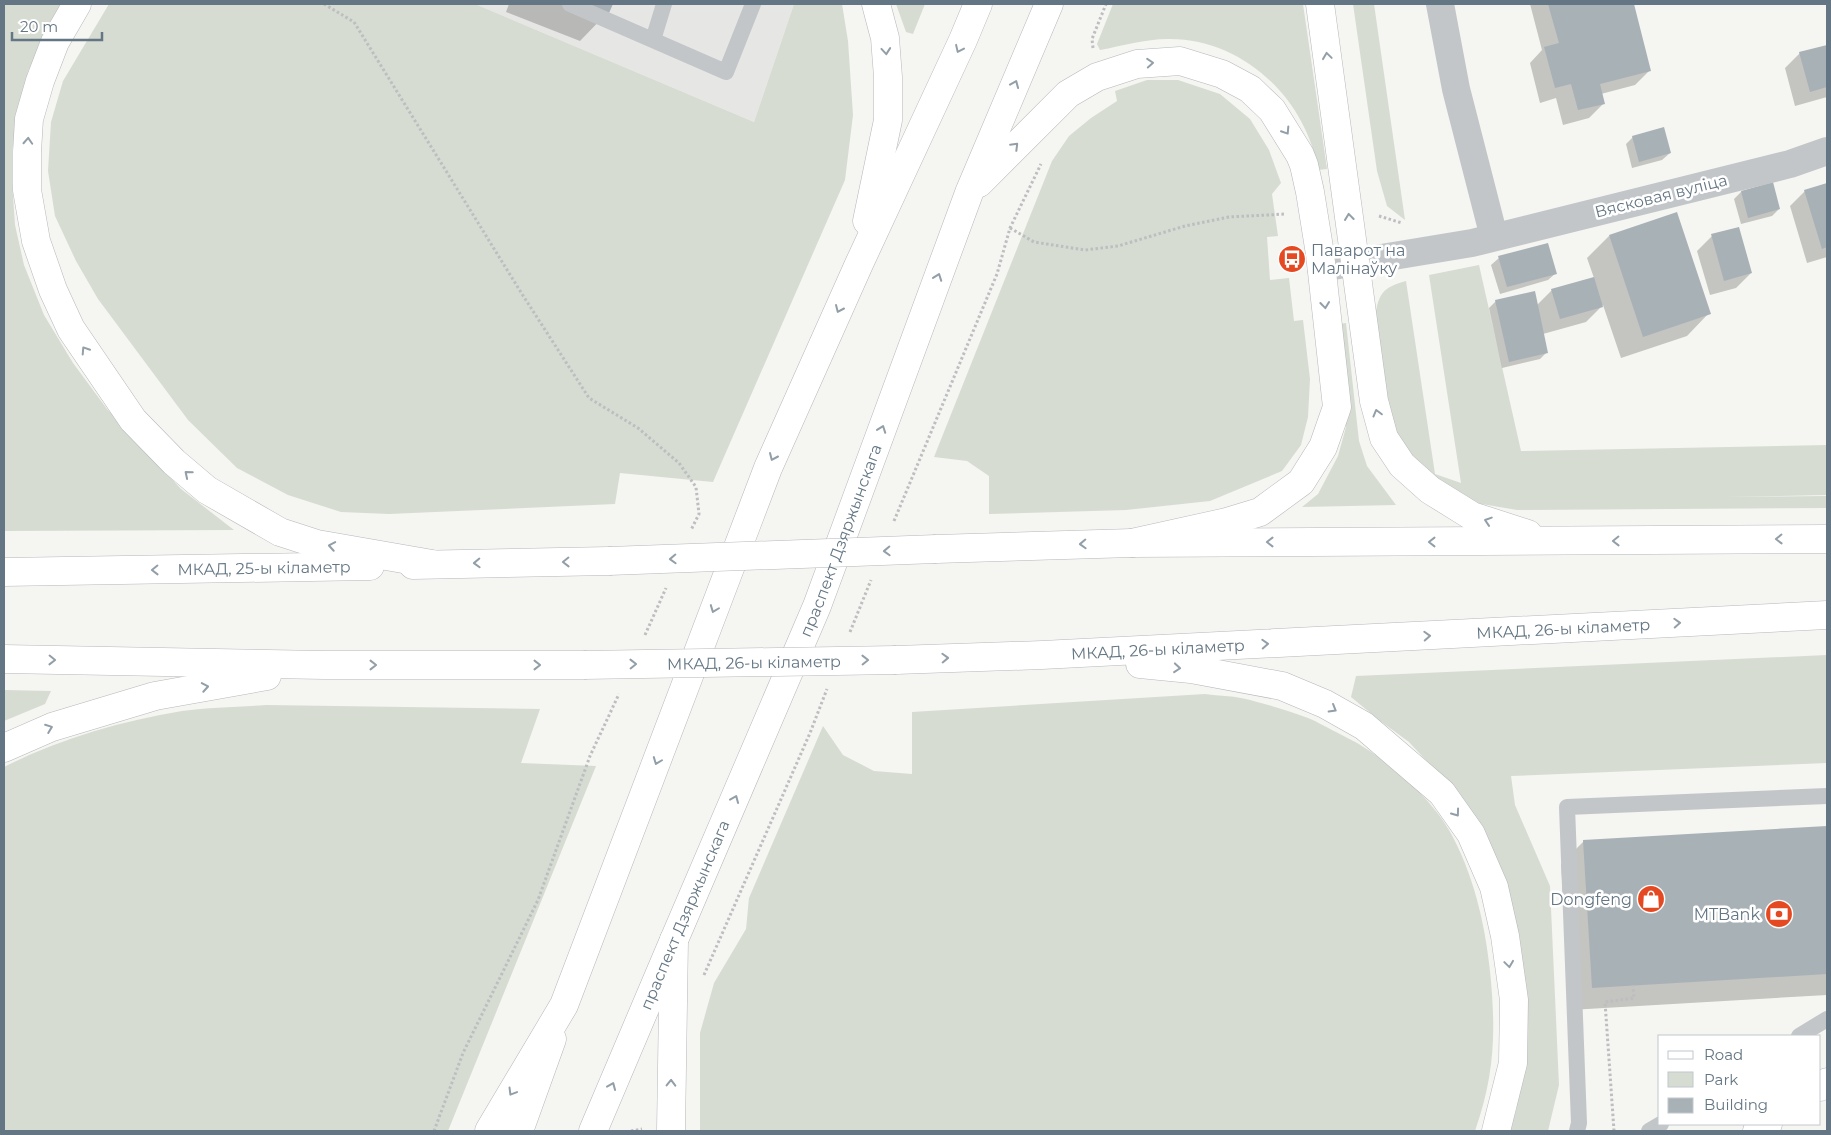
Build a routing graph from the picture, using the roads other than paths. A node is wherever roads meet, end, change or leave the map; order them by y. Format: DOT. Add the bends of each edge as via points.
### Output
graph roads {
  1 [pos="78,4"];
  2 [pos="570,4"];
  3 [pos="664,4"];
  4 [pos="753,4"];
  5 [pos="876,4"];
  6 [pos="978,4"];
  7 [pos="1049,4"];
  8 [pos="1320,4"];
  9 [pos="1440,4"];
  10 [pos="653,40"];
  11 [pos="1827,151"];
  12 [pos="969,193"];
  13 [pos="1483,240"];
  14 [pos="1354,263"];
  15 [pos="858,264"];
  16 [pos="1321,268"];
  17 [pos="1827,539"];
  18 [pos="1551,541"];
  19 [pos="1132,543"];
  20 [pos="432,564"];
  21 [pos="4,572"];
  22 [pos="1827,616"];
  23 [pos="1042,655"];
  24 [pos="4,659"];
  25 [pos="324,665"];
  26 [pos="4,748"];
  27 [pos="1827,796"];
  28 [pos="674,940"];
  29 [pos="564,1004"];
  30 [pos="1827,1019"];
  31 [pos="1801,1035"];
  32 [pos="670,1129"];
  33 [pos="489,1131"];
  34 [pos="519,1131"];
  35 [pos="593,1131"];
  36 [pos="1496,1131"];
  37 [pos="1577,1131"];
  20 -- 1 [label="main road, one-way" via="317,544 280,532 207,490 133,420 76,336 53,290 36,241 27,190 27,152 29,119 40,81 55,42"];
  2 -- 10 [label="lane"];
  3 -- 10 [label="lane"];
  4 -- 10 [label="lane" via="726,72"];
  5 -- 15 [label="main road, one-way" via="885,38 888,120"];
  6 -- 15 [label="main road, one-way"];
  12 -- 7 [label="main road, праспект Дзяржынскага, one-way"];
  14 -- 8 [label="main road, one-way"];
  9 -- 13 [label="street"];
  11 -- 13 [label="street, Вясковая вуліца" via="1790,164"];
  12 -- 16 [label="main road, one-way" via="1068,94 1097,77 1138,64 1180,61 1222,74 1250,89 1272,110 1304,165"];
  28 -- 12 [label="main road, праспект Дзяржынскага, one-way" via="817,606"];
  13 -- 14 [label="street, Вясковая вуліца"];
  14 -- 16 [label="street, Вясковая вуліца"];
  18 -- 14 [label="main road, one-way" via="1472,516 1430,490 1402,465 1384,438 1374,401"];
  15 -- 29 [label="main road, one-way" via="768,468"];
  16 -- 19 [label="main road, one-way" via="1336,407 1323,447 1301,482 1260,512"];
  17 -- 18 [label="main road, one-way"];
  18 -- 19 [label="main road, one-way"];
  19 -- 20 [label="main road, МКАД, 25-ы кіламетр, one-way, bridge"];
  20 -- 21 [label="main road, МКАД, 25-ы кіламетр, one-way"];
  23 -- 22 [label="main road, МКАД, 26-ы кіламетр, one-way"];
  25 -- 23 [label="main road, МКАД, 26-ы кіламетр, one-way, bridge" via="584,665"];
  23 -- 36 [label="main road, one-way" via="1192,669 1282,686 1325,704 1364,726 1442,792 1472,834 1494,887 1506,936 1514,1000 1513,1062"];
  24 -- 25 [label="main road, one-way"];
  26 -- 25 [label="main road, one-way" via="52,727 155,696"];
  27 -- 37 [label="lane" via="1567,807 1580,1123"];
  32 -- 28 [label="main road, one-way"];
  35 -- 28 [label="main road, праспект Дзяржынскага, one-way"];
  29 -- 33 [label="main road, one-way"];
  29 -- 34 [label="main road"];
  30 -- 31 [label="lane"];
}
